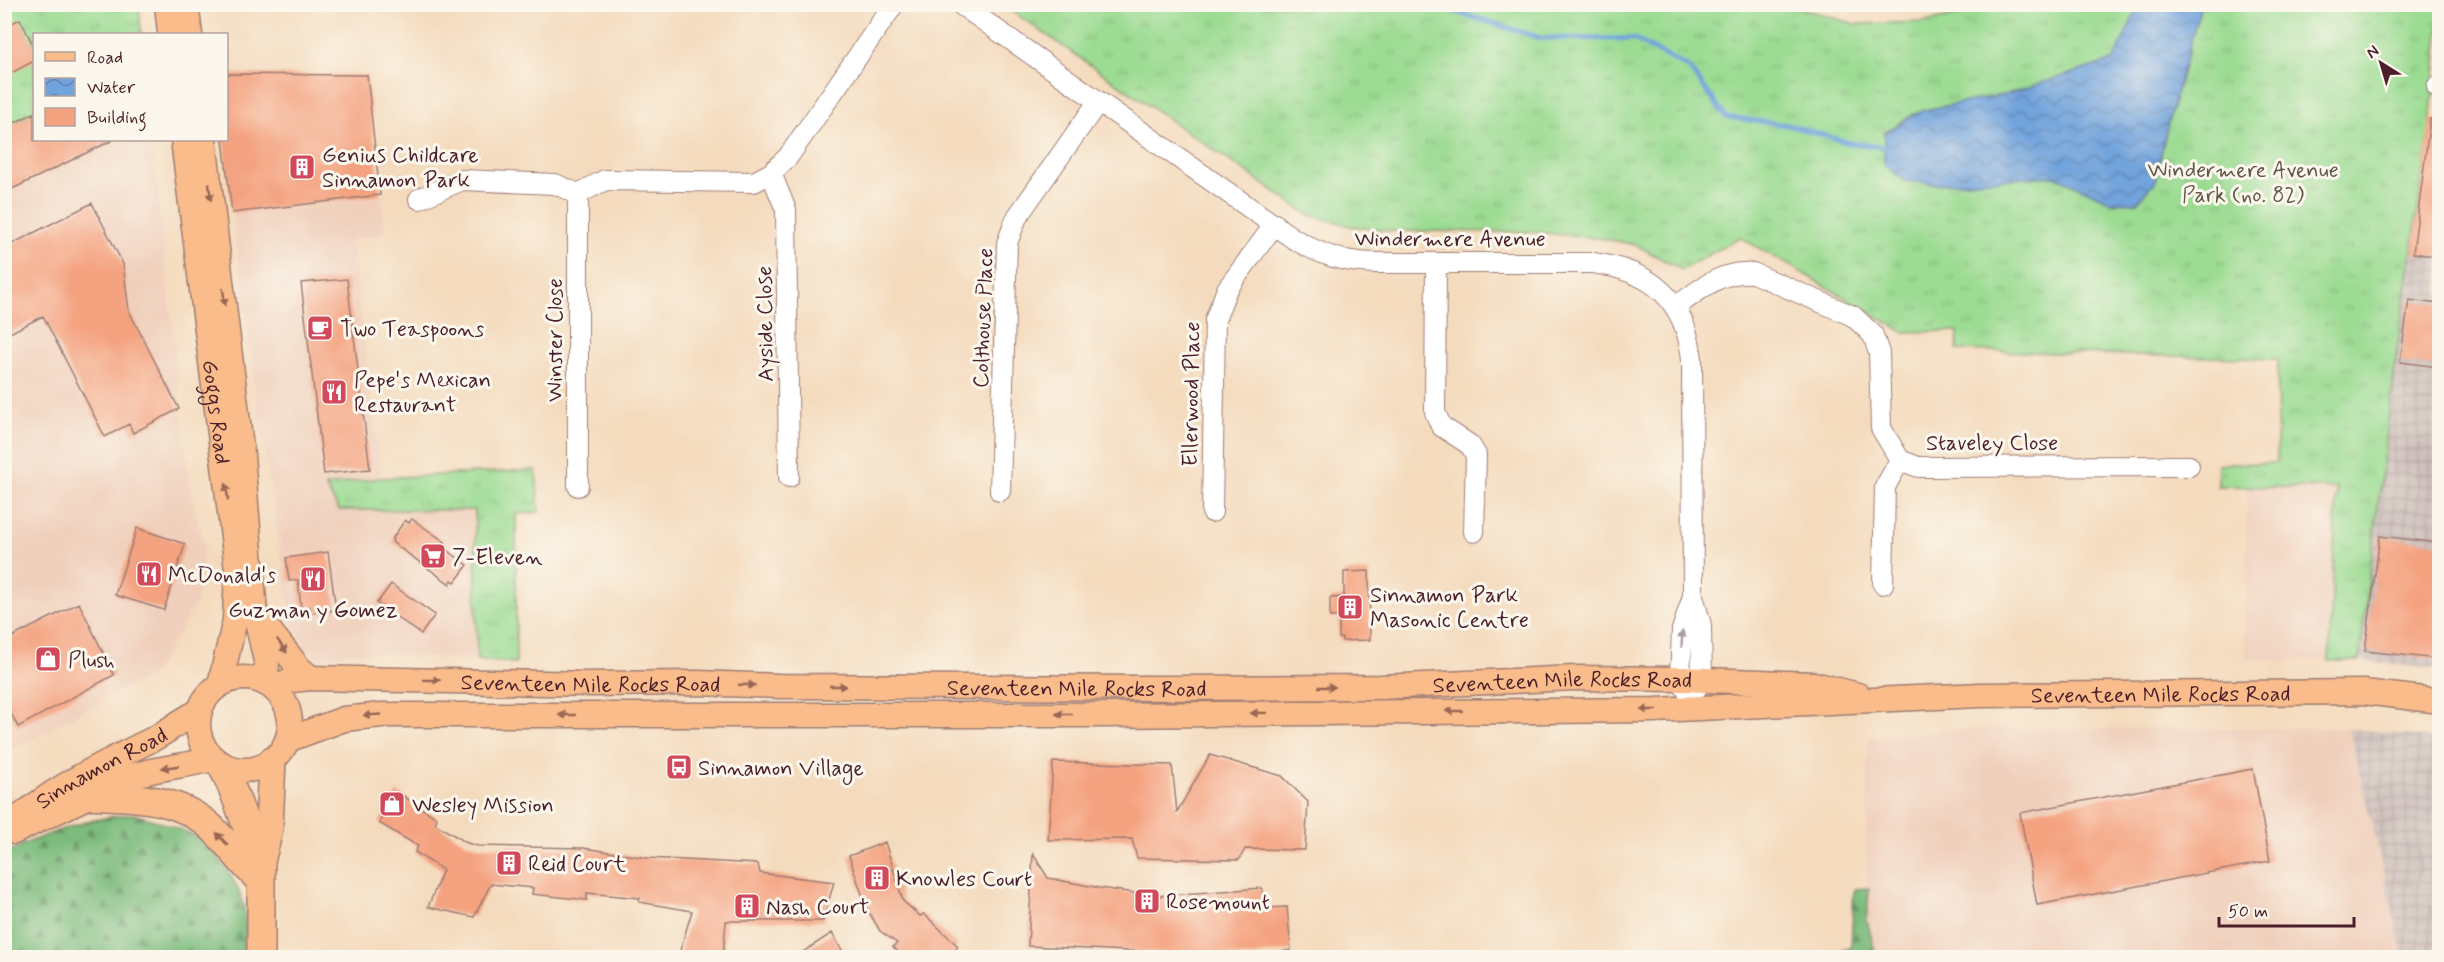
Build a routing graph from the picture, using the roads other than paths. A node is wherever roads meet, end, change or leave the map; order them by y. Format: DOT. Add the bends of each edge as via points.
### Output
graph roads {
  1 [pos="167,4"];
  2 [pos="186,4"];
  3 [pos="894,4"];
  4 [pos="960,4"];
  5 [pos="170,33"];
  6 [pos="190,33"];
  7 [pos="1098,102"];
  8 [pos="183,141"];
  9 [pos="204,141"];
  10 [pos="771,173"];
  11 [pos="578,194"];
  12 [pos="419,199"];
  13 [pos="1275,224"];
  14 [pos="1436,264"];
  15 [pos="1676,307"];
  16 [pos="1900,460"];
  17 [pos="2189,466"];
  18 [pos="789,477"];
  19 [pos="578,486"];
  20 [pos="999,491"];
  21 [pos="1212,512"];
  22 [pos="1474,532"];
  23 [pos="1883,584"];
  24 [pos="255,613"];
  25 [pos="311,678"];
  26 [pos="220,684"];
  27 [pos="268,685"];
  28 [pos="1691,691"];
  29 [pos="1881,701"];
  30 [pos="2439,701"];
  31 [pos="200,711"];
  32 [pos="279,751"];
  33 [pos="217,762"];
  34 [pos="87,795"];
  35 [pos="4,830"];
  36 [pos="4,836"];
  37 [pos="261,872"];
  38 [pos="261,957"];
  1 -- 5 [label="main road"];
  2 -- 6 [label="main road"];
  3 -- 10 [label="street" via="788,158"];
  4 -- 7 [label="street, Windermere Avenue"];
  7 -- 13 [label="street, Windermere Avenue"];
  7 -- 20 [label="street, Colthouse Place" via="1017,217 1007,243"];
  26 -- 8 [label="main road, Goggs Road, one-way" via="235,620 237,569"];
  9 -- 24 [label="main road, Goggs Road, one-way" via="242,454"];
  10 -- 11 [label="street" via="754,182 605,180"];
  10 -- 18 [label="street, Ayside Close" via="786,210"];
  11 -- 12 [label="street" via="555,184 462,180"];
  11 -- 19 [label="street, Winster Close"];
  13 -- 14 [label="street, Windermere Avenue" via="1313,250 1342,261"];
  13 -- 21 [label="street, Ellerwood Place" via="1227,289 1215,320"];
  14 -- 15 [label="street, Windermere Avenue" via="1610,265 1655,284"];
  14 -- 22 [label="street" via="1435,412 1441,426 1470,445 1476,455"];
  15 -- 16 [label="street, Staveley Close" via="1721,276 1743,272 1853,316 1873,335 1879,353 1881,428"];
  15 -- 28 [label="street, Windermere Avenue" via="1687,330 1692,359 1693,596 1682,630"];
  16 -- 17 [label="street, Staveley Close" via="1918,467"];
  16 -- 23 [label="street" via="1885,487"];
  24 -- 25 [label="main road, one-way"];
  24 -- 27 [label="main road, Goggs Road"];
  25 -- 27 [label="main road, Seventeen Mile Rocks Road"];
  25 -- 28 [label="main road, Seventeen Mile Rocks Road, one-way" via="1163,688 1380,687 1574,678"];
  26 -- 27 [label="main road" via="250,678"];
  26 -- 31 [label="main road" via="211,691"];
  27 -- 32 [label="main road" via="282,698 288,711 290,726"];
  28 -- 29 [label="main road, Seventeen Mile Rocks Road" via="1813,704"];
  28 -- 29 [label="main road, Seventeen Mile Rocks Road" via="1814,684"];
  28 -- 32 [label="main road, Seventeen Mile Rocks Road, one-way" via="1107,715 382,715 344,719"];
  29 -- 30 [label="main road, Seventeen Mile Rocks Road" via="1980,695 2364,692"];
  31 -- 33 [label="main road" via="199,736 204,749"];
  31 -- 35 [label="main road, Sinnamon Road" via="77,777"];
  32 -- 33 [label="main road" via="260,768 234,770"];
  32 -- 37 [label="highway"];
  33 -- 34 [label="main road, Sinnamon Road, one-way" via="146,771"];
  33 -- 37 [label="highway" via="239,800"];
  34 -- 36 [label="main road, Sinnamon Road"];
  37 -- 34 [label="highway, one-way" via="244,867 210,826 186,811 139,796"];
  37 -- 38 [label="highway"];
}
